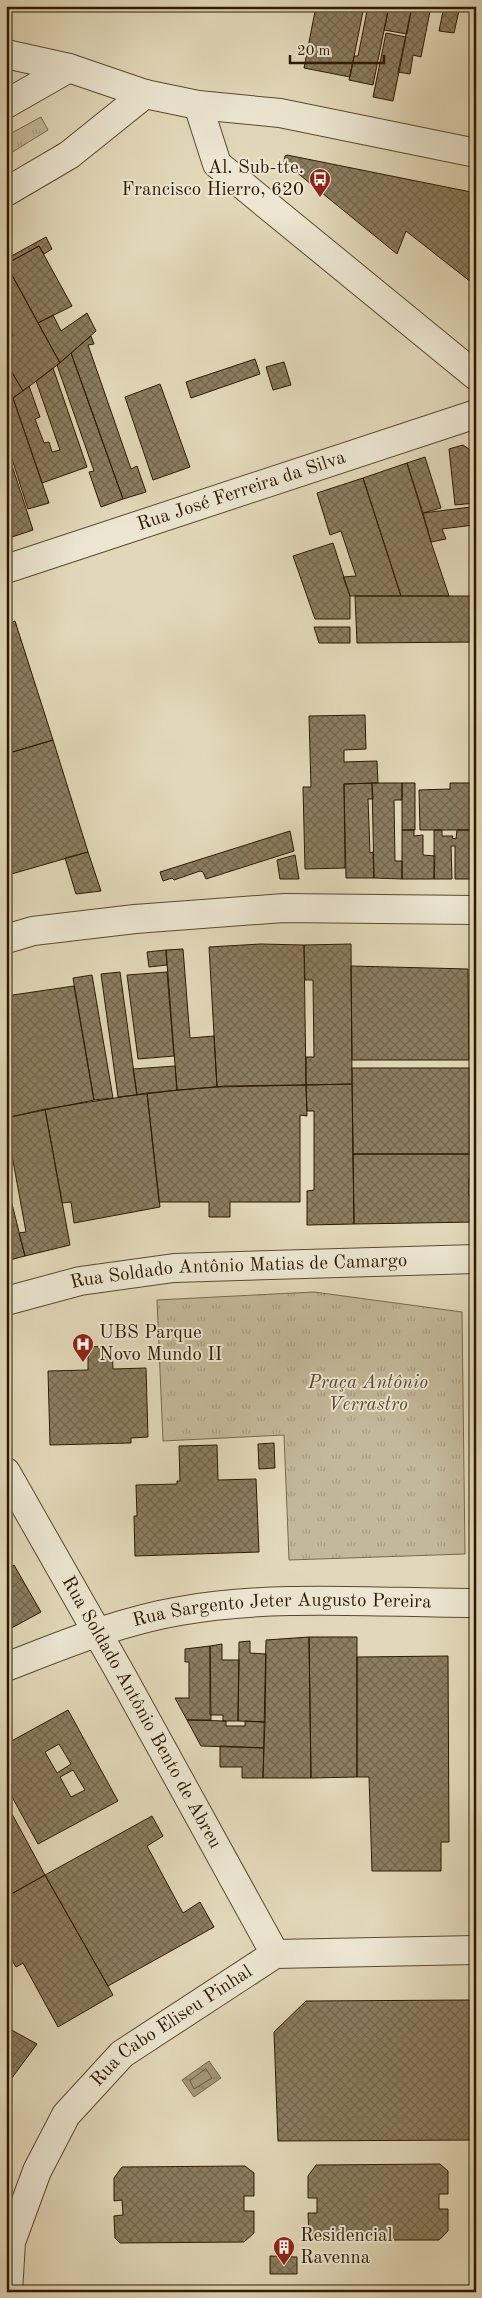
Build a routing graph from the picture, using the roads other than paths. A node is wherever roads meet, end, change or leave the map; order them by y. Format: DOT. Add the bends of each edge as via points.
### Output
graph roads {
  1 [pos="6,54"];
  2 [pos="69,68"];
  3 [pos="144,94"];
  4 [pos="6,104"];
  5 [pos="198,105"];
  6 [pos="476,153"];
  7 [pos="6,192"];
  8 [pos="476,376"];
  9 [pos="476,414"];
  10 [pos="6,569"];
  11 [pos="476,910"];
  12 [pos="6,938"];
  13 [pos="476,1259"];
  14 [pos="6,1300"];
  15 [pos="6,1472"];
  16 [pos="476,1603"];
  17 [pos="98,1632"];
  18 [pos="6,1666"];
  19 [pos="476,1950"];
  20 [pos="275,1954"];
  21 [pos="8,2292"];
  1 -- 2 [label="street"];
  2 -- 3 [label="street"];
  2 -- 4 [label="street"];
  3 -- 5 [label="street"];
  3 -- 7 [label="street" via="69,154"];
  5 -- 6 [label="street" via="280,113"];
  5 -- 8 [label="street" via="217,164"];
  9 -- 10 [label="street, Rua José Ferreira da Silva"];
  11 -- 12 [label="street" via="284,908 135,919 33,931"];
  13 -- 14 [label="street, Rua Soldado Antônio Matias de Camargo" via="174,1268 80,1281"];
  15 -- 17 [label="street, Rua Soldado Antônio Bento de Abreu"];
  16 -- 17 [label="street, Rua Sargento Jeter Augusto Pereira" via="258,1602 179,1611"];
  17 -- 18 [label="street, Rua Sargento Jeter Augusto Pereira"];
  17 -- 20 [label="street, Rua Soldado Antônio Bento de Abreu"];
  19 -- 20 [label="street"];
  20 -- 21 [label="street, Rua Cabo Eliseu Pinhal" via="122,2054 66,2115 36,2171 12,2242"];
}
